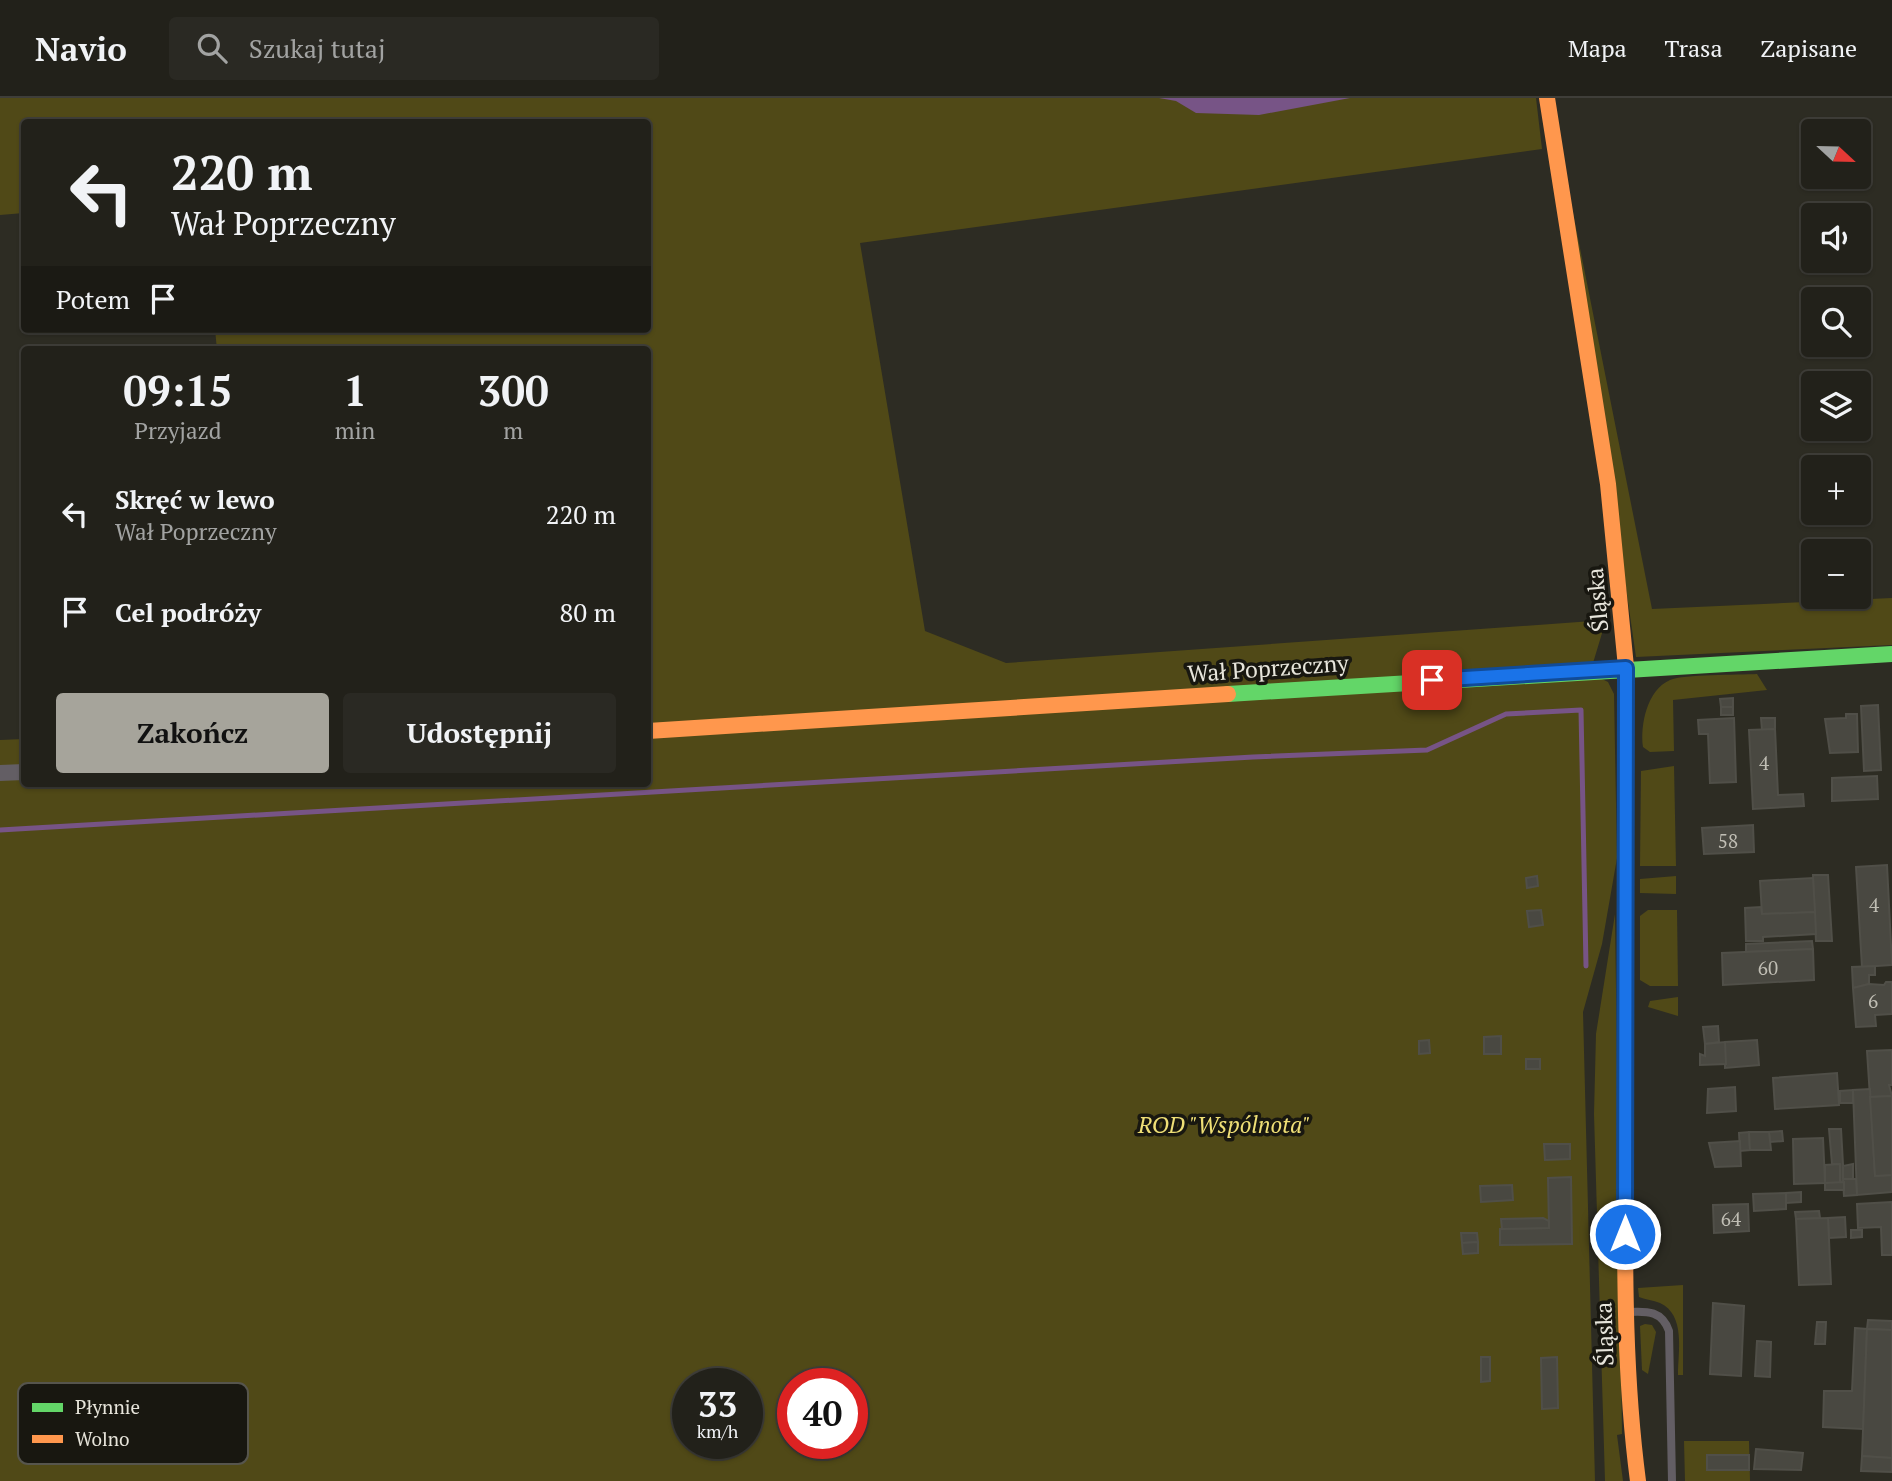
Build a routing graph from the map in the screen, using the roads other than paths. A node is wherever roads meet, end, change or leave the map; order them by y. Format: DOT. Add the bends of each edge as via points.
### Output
graph roads {
  1 [pos="1548,98"];
  2 [pos="1892,654"];
  3 [pos="1626,668"];
  4 [pos="651,731"];
  5 [pos="21,772"];
  6 [pos="0,773"];
  7 [pos="1626,1312"];
  8 [pos="1638,1481"];
  9 [pos="1672,1481"];
  1 -- 3 [label="street, Śląska" via="1608,484"];
  2 -- 3 [label="street, Wał Poprzeczny"];
  3 -- 4 [label="street, Wał Poprzeczny"];
  3 -- 7 [label="street, Śląska"];
  5 -- 6 [label="street"];
  7 -- 8 [label="street, Śląska" via="1630,1418"];
  7 -- 9 [label="lane" via="1654,1313 1670,1331"];
}
